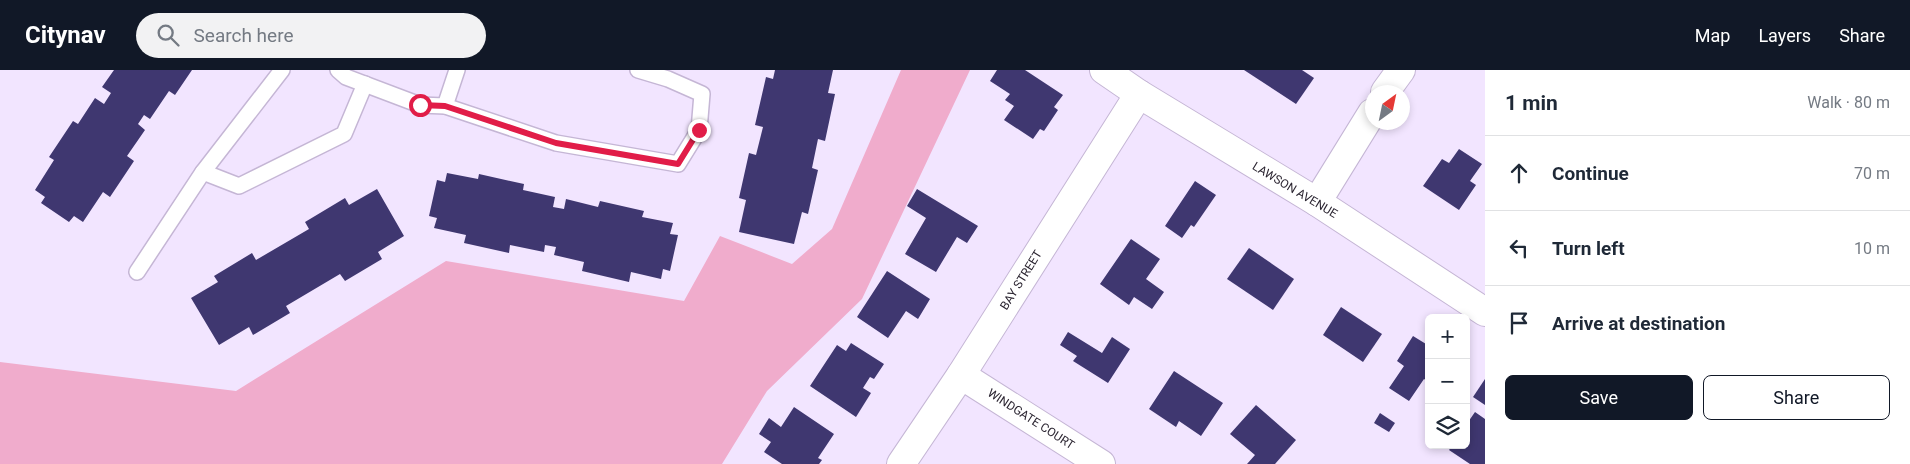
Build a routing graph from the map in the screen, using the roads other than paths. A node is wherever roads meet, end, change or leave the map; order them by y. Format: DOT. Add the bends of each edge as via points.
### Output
graph roads {
  1 [pos="282,70"];
  2 [pos="338,70"];
  3 [pos="457,70"];
  4 [pos="638,70"];
  5 [pos="1104,70"];
  6 [pos="1401,70"];
  7 [pos="365,84"];
  8 [pos="1391,85"];
  9 [pos="1138,94"];
  10 [pos="445,106"];
  11 [pos="1365,124"];
  12 [pos="203,172"];
  13 [pos="1317,202"];
  14 [pos="137,272"];
  15 [pos="1485,312"];
  16 [pos="961,375"];
  17 [pos="901,464"];
  18 [pos="1101,464"];
  1 -- 12 [label="lane"];
  2 -- 7 [label="lane" via="346,77"];
  3 -- 10 [label="lane"];
  4 -- 10 [label="lane" via="702,94 699,130 678,164 556,143"];
  5 -- 9 [label="street, LAWSON AVENUE"];
  6 -- 8 [label="street"];
  7 -- 10 [label="lane" via="420,105"];
  7 -- 12 [label="lane" via="344,134 238,186"];
  9 -- 13 [label="street, LAWSON AVENUE"];
  9 -- 16 [label="street, BAY STREET"];
  11 -- 13 [label="street"];
  12 -- 14 [label="lane"];
  13 -- 15 [label="street, LAWSON AVENUE"];
  16 -- 17 [label="street, BAY STREET"];
  16 -- 18 [label="street, WINDGATE COURT"];
}
